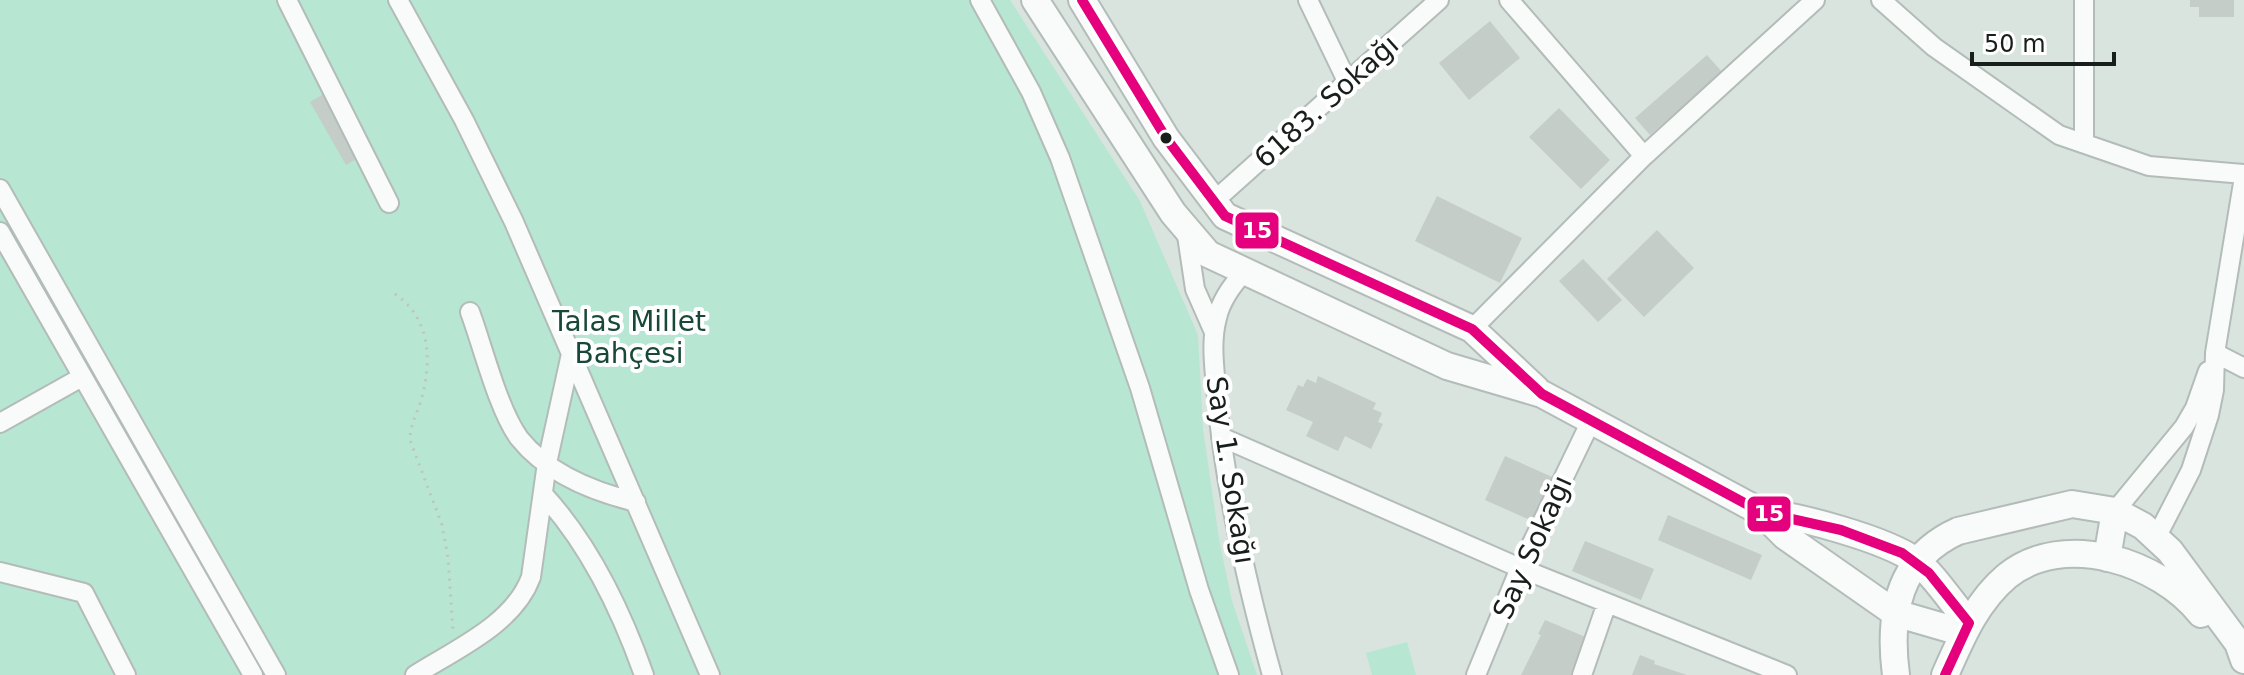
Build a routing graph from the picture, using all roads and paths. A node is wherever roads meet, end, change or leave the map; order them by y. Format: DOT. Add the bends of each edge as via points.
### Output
graph roads {
  1 [pos="287,0"];
  2 [pos="398,0"];
  3 [pos="980,0"];
  4 [pos="1035,0"];
  5 [pos="1082,0"];
  6 [pos="1308,0"];
  7 [pos="1439,0"];
  8 [pos="1509,0"];
  9 [pos="1815,0"];
  10 [pos="1881,0"];
  11 [pos="2084,0"];
  12 [pos="1347,81"];
  13 [pos="2084,143"];
  14 [pos="1644,156"];
  15 [pos="2244,176"];
  16 [pos="0,189"];
  17 [pos="1213,202"];
  18 [pos="389,203"];
  19 [pos="1186,229"];
  20 [pos="0,232"];
  21 [pos="1245,271"];
  22 [pos="395,294"];
  23 [pos="470,312"];
  24 [pos="1472,329"];
  25 [pos="1214,332"];
  26 [pos="2215,353"];
  27 [pos="571,354"];
  28 [pos="2244,368"];
  29 [pos="82,377"];
  30 [pos="1542,394"];
  31 [pos="1591,421"];
  32 [pos="0,423"];
  33 [pos="1221,437"];
  34 [pos="547,463"];
  35 [pos="543,494"];
  36 [pos="636,502"];
  37 [pos="2115,511"];
  38 [pos="1761,512"];
  39 [pos="2156,538"];
  40 [pos="2117,560"];
  41 [pos="1917,561"];
  42 [pos="1520,568"];
  43 [pos="0,572"];
  44 [pos="1607,603"];
  45 [pos="1895,613"];
  46 [pos="1966,628"];
  47 [pos="453,651"];
  48 [pos="2243,658"];
  49 [pos="1762,671"];
  50 [pos="126,675"];
  51 [pos="253,675"];
  52 [pos="276,675"];
  53 [pos="415,675"];
  54 [pos="644,675"];
  55 [pos="710,675"];
  56 [pos="1229,675"];
  57 [pos="1272,675"];
  58 [pos="1476,675"];
  59 [pos="1582,675"];
  60 [pos="1787,675"];
  61 [pos="1896,675"];
  62 [pos="1945,675"];
  1 -- 18 [label="street"];
  2 -- 27 [label="street" via="492,175"];
  3 -- 56 [label="street" via="1060,158 1140,388"];
  4 -- 19 [label="main road"];
  5 -- 17 [label="main road" via="1166,138"];
  6 -- 12 [label="street"];
  7 -- 12 [label="street, 6183. Sokağı"];
  8 -- 14 [label="street"];
  9 -- 14 [label="street"];
  10 -- 13 [label="street" via="1934,47 2059,135"];
  11 -- 13 [label="street"];
  12 -- 17 [label="street, 6183. Sokağı"];
  13 -- 15 [label="street" via="2149,166"];
  14 -- 24 [label="street"];
  15 -- 26 [label="street"];
  16 -- 52 [label="street"];
  17 -- 24 [label="main road" via="1225,216"];
  19 -- 21 [label="main road" via="1208,254"];
  19 -- 25 [label="street" via="1195,289"];
  20 -- 29 [label="street"];
  21 -- 25 [label="street, Say 1. Sokağı" via="1222,304"];
  21 -- 30 [label="main road" via="1447,366"];
  22 -- 47 [label="path" via="423,324 427,363 410,440 444,533"];
  23 -- 34 [label="street" via="518,437"];
  24 -- 30 [label="main road"];
  25 -- 33 [label="street, Say 1. Sokağı"];
  26 -- 28 [label="street"];
  26 -- 37 [label="street" via="2184,427"];
  26 -- 39 [label="street" via="2214,390 2201,442"];
  27 -- 34 [label="street"];
  27 -- 36 [label="street"];
  29 -- 32 [label="street"];
  29 -- 51 [label="street"];
  30 -- 31 [label="main road"];
  31 -- 38 [label="main road"];
  31 -- 42 [label="street, Say Sokağı"];
  33 -- 42 [label="street"];
  33 -- 57 [label="street, Say 1. Sokağı"];
  34 -- 35 [label="street"];
  34 -- 36 [label="street" via="589,488"];
  35 -- 47 [label="street" via="531,577 521,600 504,618"];
  35 -- 54 [label="street" via="578,535 627,628"];
  36 -- 55 [label="street"];
  37 -- 39 [label="main road"];
  37 -- 40 [label="main road"];
  37 -- 41 [label="main road" via="2072,504 1958,531"];
  38 -- 41 [label="main road" via="1792,515"];
  38 -- 45 [label="main road" via="1785,536"];
  39 -- 40 [label="main road"];
  39 -- 48 [label="main road" via="2238,643"];
  40 -- 46 [label="main road" via="2059,556 2027,564 1987,596"];
  40 -- 48 [label="main road" via="2173,586 2228,649"];
  41 -- 45 [label="main road"];
  41 -- 46 [label="main road"];
  42 -- 44 [label="street"];
  42 -- 58 [label="street, Say Sokağı"];
  43 -- 50 [label="street" via="84,593"];
  44 -- 49 [label="street"];
  44 -- 59 [label="street"];
  45 -- 46 [label="main road"];
  45 -- 61 [label="main road"];
  46 -- 62 [label="main road"];
  47 -- 53 [label="street"];
  49 -- 60 [label="street"];
}
